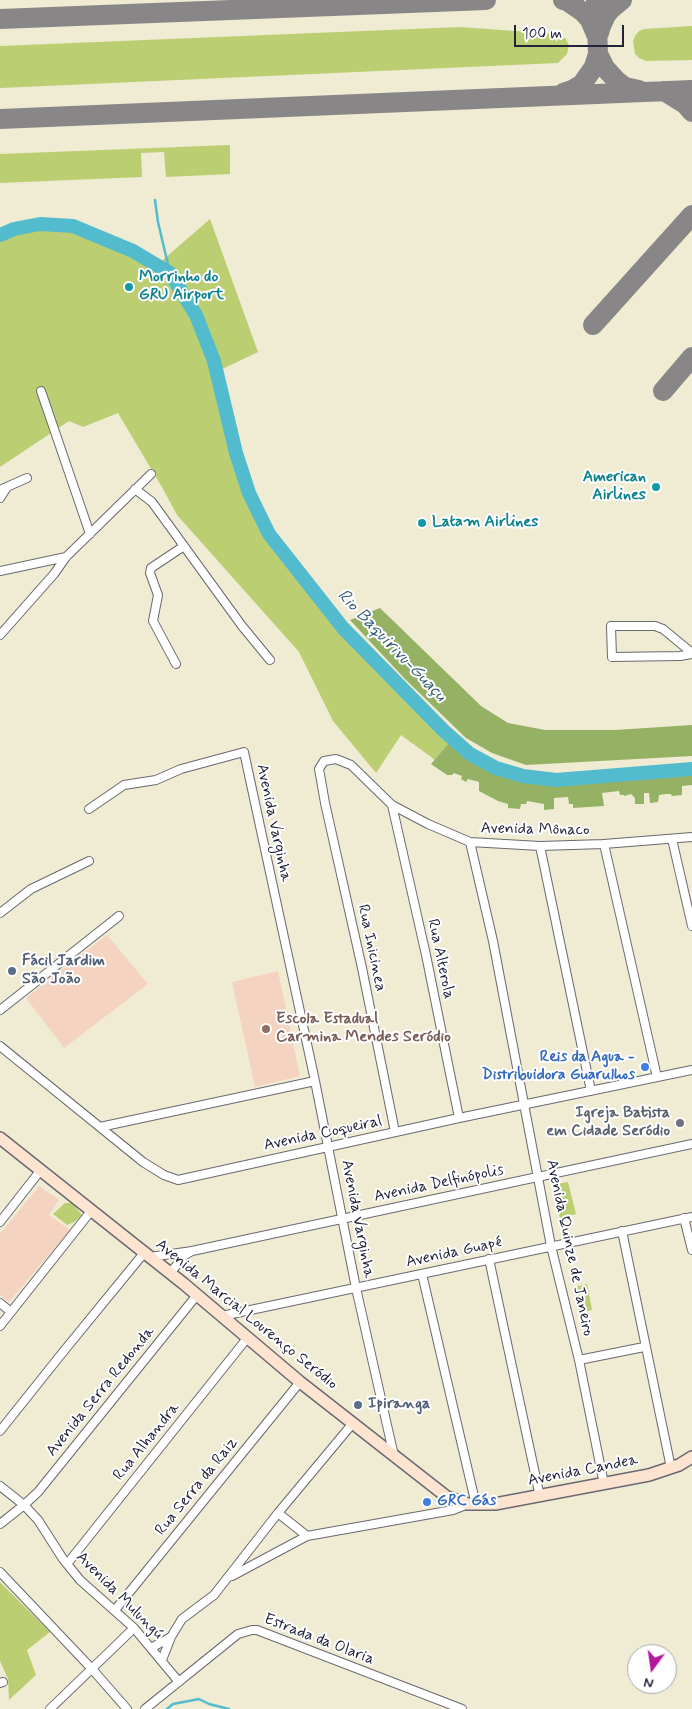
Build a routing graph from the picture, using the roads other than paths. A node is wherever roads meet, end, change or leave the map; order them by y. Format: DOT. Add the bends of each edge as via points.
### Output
graph roads {
  1 [pos="41,391"];
  2 [pos="151,474"];
  3 [pos="27,478"];
  4 [pos="4,488"];
  5 [pos="135,489"];
  6 [pos="0,498"];
  7 [pos="90,534"];
  8 [pos="184,546"];
  9 [pos="66,557"];
  10 [pos="42,562"];
  11 [pos="0,571"];
  12 [pos="54,574"];
  13 [pos="0,635"];
  14 [pos="692,654"];
  15 [pos="270,660"];
  16 [pos="176,664"];
  17 [pos="319,769"];
  18 [pos="392,805"];
  19 [pos="89,809"];
  20 [pos="692,837"];
  21 [pos="672,839"];
  22 [pos="470,842"];
  23 [pos="604,844"];
  24 [pos="540,846"];
  25 [pos="89,861"];
  26 [pos="0,913"];
  27 [pos="119,916"];
  28 [pos="692,926"];
  29 [pos="0,1010"];
  30 [pos="0,1046"];
  31 [pos="692,1070"];
  32 [pos="657,1078"];
  33 [pos="315,1081"];
  34 [pos="591,1091"];
  35 [pos="525,1104"];
  36 [pos="459,1118"];
  37 [pos="100,1127"];
  38 [pos="395,1132"];
  39 [pos="0,1138"];
  40 [pos="692,1144"];
  41 [pos="328,1147"];
  42 [pos="40,1171"];
  43 [pos="538,1177"];
  44 [pos="91,1212"];
  45 [pos="688,1218"];
  46 [pos="342,1219"];
  47 [pos="0,1222"];
  48 [pos="622,1231"];
  49 [pos="551,1246"];
  50 [pos="692,1250"];
  51 [pos="192,1251"];
  52 [pos="147,1255"];
  53 [pos="489,1259"];
  54 [pos="170,1273"];
  55 [pos="422,1274"];
  56 [pos="356,1288"];
  57 [pos="197,1295"];
  58 [pos="0,1303"];
  59 [pos="11,1312"];
  60 [pos="222,1316"];
  61 [pos="0,1326"];
  62 [pos="248,1337"];
  63 [pos="644,1347"];
  64 [pos="579,1360"];
  65 [pos="300,1382"];
  66 [pos="353,1423"];
  67 [pos="0,1431"];
  68 [pos="394,1456"];
  69 [pos="692,1457"];
  70 [pos="671,1468"];
  71 [pos="604,1484"];
  72 [pos="0,1486"];
  73 [pos="540,1497"];
  74 [pos="472,1504"];
  75 [pos="24,1505"];
  76 [pos="278,1513"];
  77 [pos="0,1524"];
  78 [pos="307,1536"];
  79 [pos="67,1564"];
  80 [pos="0,1572"];
  81 [pos="228,1578"];
  82 [pos="115,1610"];
  83 [pos="134,1628"];
  84 [pos="171,1637"];
  85 [pos="151,1648"];
  86 [pos="162,1660"];
  87 [pos="92,1669"];
  88 [pos="179,1682"];
  89 [pos="154,1706"];
  90 [pos="50,1709"];
  91 [pos="127,1709"];
  92 [pos="145,1709"];
  93 [pos="462,1709"];
  1 -- 7 [label="street"];
  2 -- 5 [label="street"];
  3 -- 4 [label="street"];
  4 -- 6 [label="street"];
  5 -- 7 [label="street"];
  5 -- 8 [label="street" via="152,502"];
  7 -- 9 [label="street"];
  8 -- 15 [label="street"];
  8 -- 16 [label="street" via="151,568 150,573 158,595 153,621"];
  9 -- 10 [label="street"];
  9 -- 12 [label="street"];
  10 -- 11 [label="street"];
  10 -- 12 [label="street" via="52,568"];
  12 -- 13 [label="street"];
  14 -- 14 [label="street" via="663,628 611,626 612,657"];
  17 -- 18 [label="street, Avenida Mônaco" via="329,759 344,761"];
  17 -- 38 [label="street, Rua Inicinea"];
  18 -- 22 [label="street, Avenida Mônaco"];
  18 -- 36 [label="street, Rua Alterola"];
  19 -- 33 [label="street, Avenida Varginha" via="124,784 156,780 181,769 244,752"];
  20 -- 21 [label="street, Avenida Mônaco"];
  21 -- 23 [label="street, Avenida Mônaco"];
  21 -- 28 [label="street"];
  22 -- 24 [label="street, Avenida Mônaco"];
  22 -- 35 [label="street, Avenida Quinze de Janeiro"];
  23 -- 24 [label="street, Avenida Mônaco"];
  23 -- 32 [label="street"];
  24 -- 34 [label="street"];
  25 -- 26 [label="street" via="31,889"];
  27 -- 29 [label="street"];
  30 -- 37 [label="street, Avenida Coqueiral"];
  31 -- 32 [label="street, Avenida Coqueiral"];
  32 -- 34 [label="street, Avenida Coqueiral"];
  33 -- 37 [label="street"];
  33 -- 41 [label="street, Avenida Varginha"];
  34 -- 35 [label="street, Avenida Coqueiral"];
  35 -- 36 [label="street, Avenida Coqueiral"];
  35 -- 43 [label="street, Avenida Quinze de Janeiro"];
  36 -- 38 [label="street, Avenida Coqueiral"];
  37 -- 41 [label="street, Avenida Coqueiral" via="155,1171 178,1180"];
  38 -- 41 [label="street, Avenida Coqueiral"];
  39 -- 42 [label="main road, Avenida Marcial Lourenço Seródio"];
  40 -- 43 [label="street, Avenida Delfinópolis"];
  41 -- 46 [label="street, Avenida Varginha"];
  42 -- 44 [label="main road, Avenida Marcial Lourenço Seródio"];
  42 -- 47 [label="street"];
  43 -- 46 [label="street, Avenida Delfinópolis"];
  43 -- 49 [label="street, Avenida Quinze de Janeiro"];
  44 -- 52 [label="main road, Avenida Marcial Lourenço Seródio"];
  44 -- 59 [label="street"];
  45 -- 48 [label="street, Avenida Guapé"];
  45 -- 50 [label="street"];
  46 -- 51 [label="street, Avenida Delfinópolis"];
  46 -- 56 [label="street, Avenida Varginha"];
  48 -- 49 [label="street, Avenida Guapé"];
  48 -- 63 [label="street"];
  49 -- 53 [label="street, Avenida Guapé"];
  49 -- 64 [label="street, Avenida Quinze de Janeiro"];
  51 -- 52 [label="street, Avenida Delfinópolis"];
  51 -- 54 [label="street"];
  52 -- 54 [label="main road, Avenida Marcial Lourenço Seródio"];
  52 -- 67 [label="street"];
  53 -- 55 [label="street, Avenida Guapé"];
  53 -- 73 [label="street"];
  54 -- 57 [label="main road, Avenida Marcial Lourenço Seródio"];
  55 -- 56 [label="street, Avenida Guapé"];
  55 -- 74 [label="street"];
  56 -- 60 [label="street, Avenida Guapé"];
  56 -- 68 [label="street, Avenida Varginha"];
  57 -- 60 [label="main road, Avenida Marcial Lourenço Seródio"];
  57 -- 75 [label="street, Avenida Serra Redonda" via="38,1492"];
  58 -- 59 [label="street"];
  59 -- 61 [label="street"];
  60 -- 62 [label="main road, Avenida Marcial Lourenço Seródio"];
  62 -- 65 [label="main road, Avenida Marcial Lourenço Seródio"];
  62 -- 79 [label="street, Rua Alhandra"];
  63 -- 64 [label="street"];
  63 -- 70 [label="street"];
  64 -- 71 [label="street, Avenida Quinze de Janeiro"];
  65 -- 66 [label="main road, Avenida Marcial Lourenço Seródio"];
  65 -- 82 [label="street, Rua Serra da Raiz"];
  66 -- 68 [label="main road, Avenida Marcial Lourenço Seródio"];
  66 -- 76 [label="street"];
  68 -- 74 [label="main road, Avenida Marcial Lourenço Seródio" via="447,1497"];
  69 -- 70 [label="main road, Avenida Candea"];
  70 -- 71 [label="main road, Avenida Candea"];
  71 -- 73 [label="main road, Avenida Candea"];
  72 -- 75 [label="street, Avenida Mulungú"];
  73 -- 74 [label="main road, Avenida Candea"];
  74 -- 78 [label="street"];
  75 -- 77 [label="street, Avenida Serra Redonda"];
  75 -- 79 [label="street, Avenida Mulungú" via="41,1524"];
  76 -- 78 [label="street"];
  76 -- 81 [label="street"];
  78 -- 81 [label="street"];
  79 -- 82 [label="street, Avenida Mulungú" via="80,1580"];
  80 -- 87 [label="street"];
  81 -- 84 [label="street" via="206,1602 182,1619"];
  82 -- 83 [label="street, Avenida Mulungú"];
  83 -- 85 [label="street, Avenida Mulungú"];
  83 -- 87 [label="street"];
  84 -- 85 [label="street"];
  84 -- 86 [label="street"];
  85 -- 86 [label="street, Avenida Mulungú"];
  86 -- 88 [label="street, Avenida Mulungú"];
  87 -- 90 [label="street"];
  87 -- 91 [label="street"];
  88 -- 89 [label="street, Estrada da Olaria"];
  88 -- 93 [label="street, Estrada da Olaria" via="238,1634 257,1630"];
  89 -- 92 [label="street, Estrada da Olaria"];
}
